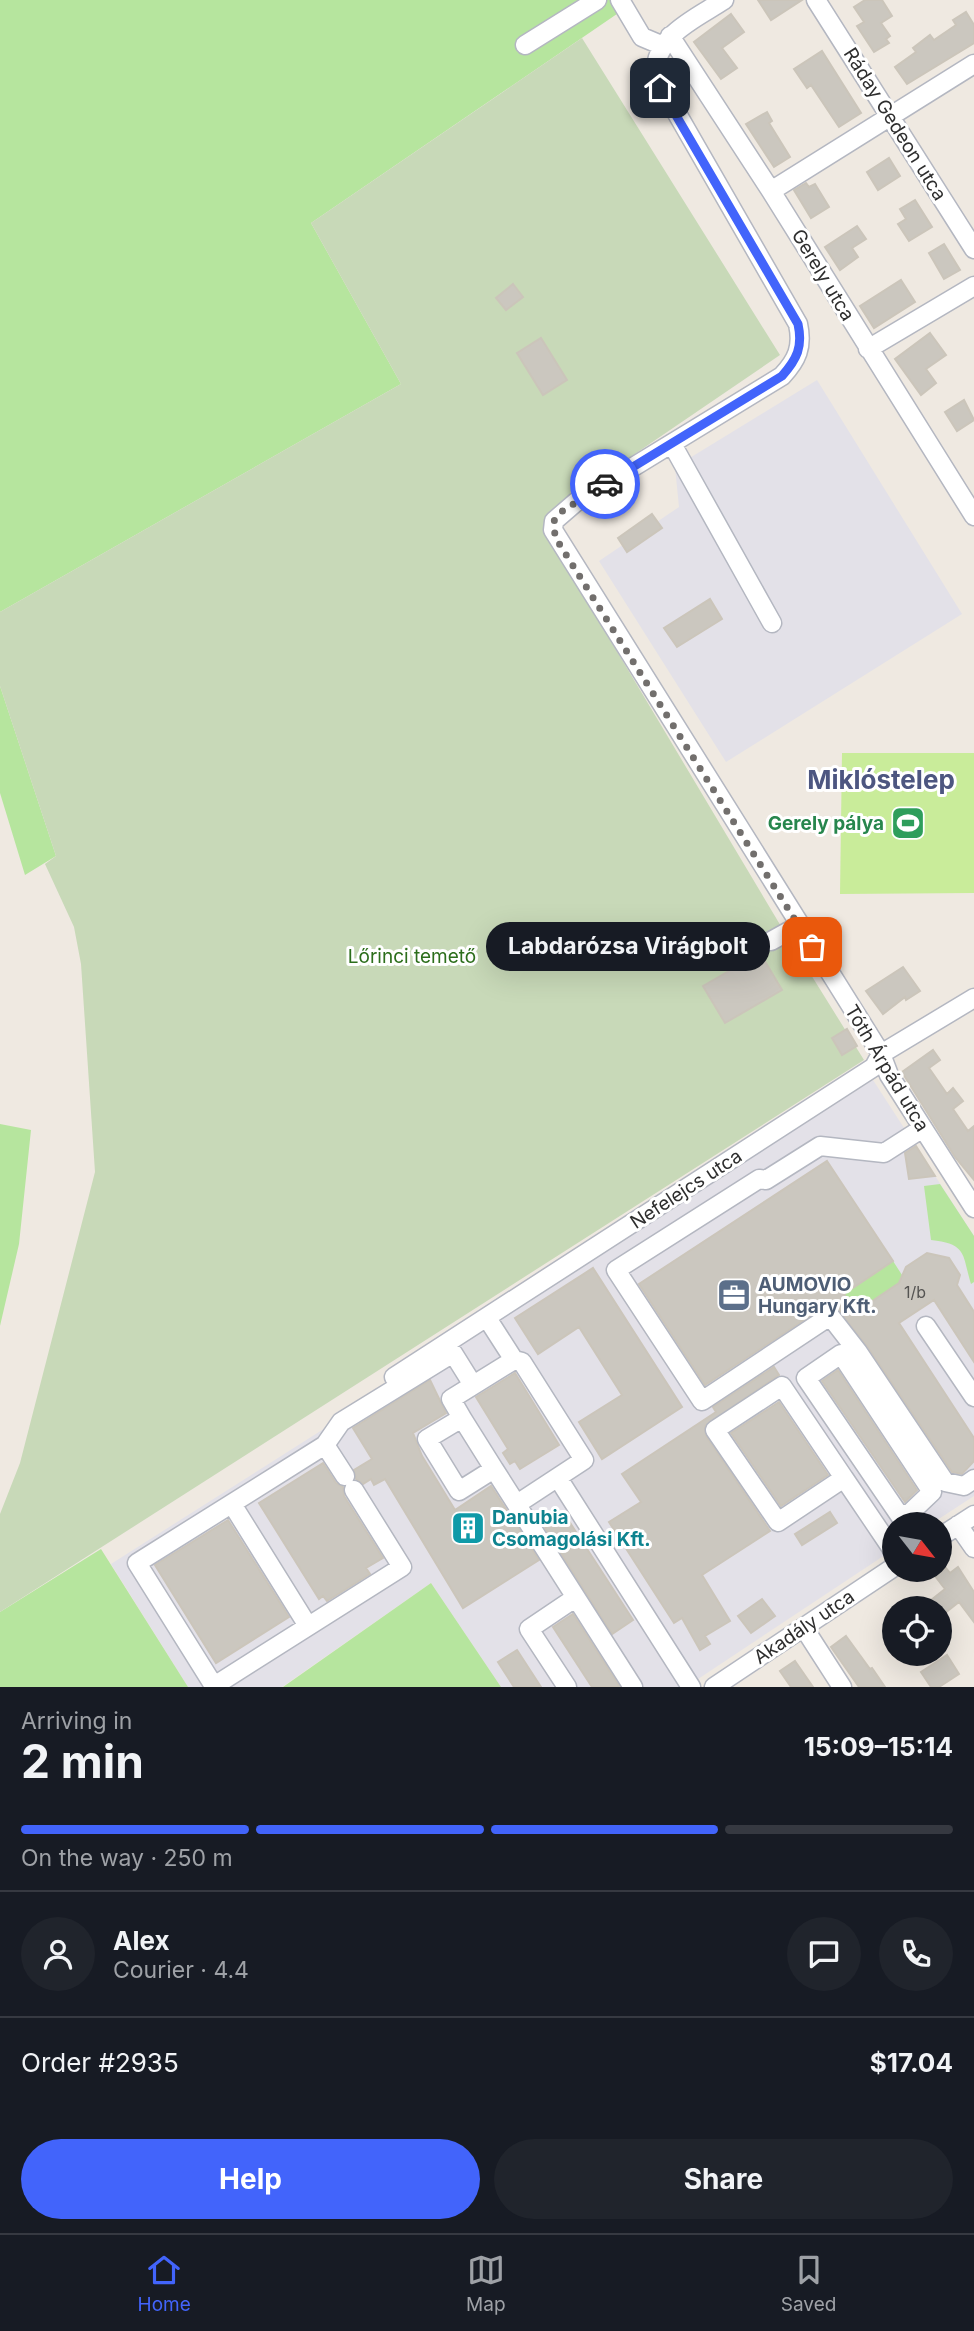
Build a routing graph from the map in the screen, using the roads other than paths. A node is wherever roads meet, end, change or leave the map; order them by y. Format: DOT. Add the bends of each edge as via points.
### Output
graph roads {
  1 [pos="597,0"];
  2 [pos="620,0"];
  3 [pos="724,0"];
  4 [pos="816,0"];
  5 [pos="666,41"];
  6 [pos="525,45"];
  7 [pos="974,64"];
  8 [pos="890,116"];
  9 [pos="771,191"];
  10 [pos="974,249"];
  11 [pos="974,286"];
  12 [pos="868,349"];
  13 [pos="672,444"];
  14 [pos="973,511"];
  15 [pos="772,623"];
  16 [pos="798,926"];
  17 [pos="771,941"];
  18 [pos="974,998"];
  19 [pos="881,1055"];
  20 [pos="923,1128"];
  21 [pos="974,1208"];
  22 [pos="487,1318"];
  23 [pos="926,1326"];
  24 [pos="514,1360"];
  25 [pos="394,1377"];
  26 [pos="473,1385"];
  27 [pos="974,1397"];
  28 [pos="462,1418"];
  29 [pos="325,1445"];
  30 [pos="494,1469"];
  31 [pos="558,1478"];
  32 [pos="844,1478"];
  33 [pos="974,1479"];
  34 [pos="232,1504"];
  35 [pos="517,1504"];
  36 [pos="974,1515"];
  37 [pos="910,1517"];
  38 [pos="958,1525"];
  39 [pos="952,1529"];
  40 [pos="882,1534"];
  41 [pos="974,1548"];
  42 [pos="882,1575"];
  43 [pos="575,1598"];
  44 [pos="308,1626"];
  45 [pos="804,1628"];
  46 [pos="567,1687"];
  47 [pos="633,1687"];
  48 [pos="691,1687"];
  49 [pos="715,1687"];
  50 [pos="842,1687"];
  1 -- 6 [label="street"];
  2 -- 5 [label="street, Gerely utca" via="642,37"];
  3 -- 5 [label="street"];
  4 -- 8 [label="street, Ráday Gedeon utca"];
  5 -- 9 [label="street, Gerely utca"];
  5 -- 13 [label="street" via="655,67 660,88 798,324 801,337 796,358 782,376"];
  7 -- 8 [label="street"];
  8 -- 9 [label="street"];
  8 -- 10 [label="street, Ráday Gedeon utca"];
  9 -- 12 [label="street, Gerely utca"];
  11 -- 12 [label="street"];
  12 -- 14 [label="street, Gerely utca"];
  13 -- 15 [label="street"];
  13 -- 16 [label="street, Tóth Árpád utca" via="561,512 554,521 555,537"];
  16 -- 17 [label="street"];
  16 -- 19 [label="street, Tóth Árpád utca"];
  18 -- 19 [label="street, Nefelejcs utca"];
  19 -- 20 [label="street, Tóth Árpád utca"];
  19 -- 22 [label="street, Nefelejcs utca" via="874,1067"];
  20 -- 21 [label="street, Tóth Árpád utca"];
  20 -- 33 [label="street" via="884,1153 820,1146 616,1269 702,1401 830,1316 946,1482 964,1486"];
  22 -- 24 [label="street"];
  22 -- 25 [label="street, Nefelejcs utca"];
  23 -- 27 [label="street"];
  24 -- 26 [label="street"];
  24 -- 31 [label="street" via="522,1362 584,1460"];
  26 -- 28 [label="street" via="451,1399"];
  26 -- 29 [label="street" via="453,1353 341,1422"];
  28 -- 30 [label="street"];
  28 -- 30 [label="street" via="427,1439 433,1450 459,1491"];
  29 -- 34 [label="street"];
  29 -- 44 [label="street" via="402,1567"];
  30 -- 35 [label="street"];
  31 -- 35 [label="street"];
  31 -- 48 [label="street"];
  32 -- 32 [label="street" via="778,1522 716,1430 782,1386"];
  32 -- 40 [label="street"];
  34 -- 44 [label="street"];
  34 -- 44 [label="street" via="137,1563 144,1575 214,1686"];
  35 -- 43 [label="street"];
  36 -- 38 [label="street"];
  37 -- 37 [label="street" via="806,1378 841,1354 932,1493"];
  38 -- 39 [label="street"];
  38 -- 41 [label="street"];
  42 -- 45 [label="street, Akadály utca"];
  43 -- 46 [label="street" via="529,1629"];
  43 -- 47 [label="street"];
  45 -- 49 [label="street, Akadály utca"];
  45 -- 50 [label="street"];
}
